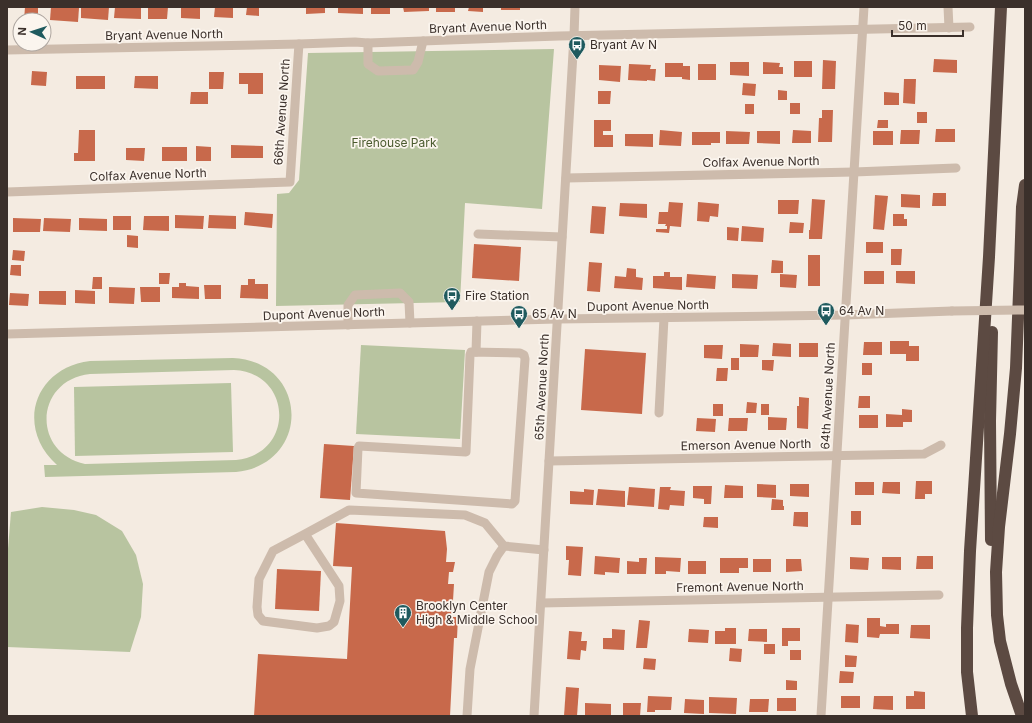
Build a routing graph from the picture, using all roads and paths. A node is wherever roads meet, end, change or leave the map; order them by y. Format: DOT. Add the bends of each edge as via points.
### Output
graph roads {
  1 [pos="575,7"];
  2 [pos="864,7"];
  3 [pos="948,7"];
  4 [pos="1001,7"];
  5 [pos="970,27"];
  6 [pos="949,28"];
  7 [pos="863,30"];
  8 [pos="574,36"];
  9 [pos="423,41"];
  10 [pos="368,43"];
  11 [pos="299,44"];
  12 [pos="7,50"];
  13 [pos="994,151"];
  14 [pos="956,168"];
  15 [pos="854,172"];
  16 [pos="566,178"];
  17 [pos="290,182"];
  18 [pos="1025,185"];
  19 [pos="7,192"];
  20 [pos="478,234"];
  21 [pos="562,237"];
  22 [pos="1025,310"];
  23 [pos="845,315"];
  24 [pos="664,318"];
  25 [pos="558,319"];
  26 [pos="478,321"];
  27 [pos="410,323"];
  28 [pos="348,325"];
  29 [pos="7,334"];
  30 [pos="476,352"];
  31 [pos="659,413"];
  32 [pos="941,446"];
  33 [pos="837,455"];
  34 [pos="549,461"];
  35 [pos="305,534"];
  36 [pos="504,546"];
  37 [pos="544,550"];
  38 [pos="939,595"];
  39 [pos="828,597"];
  40 [pos="541,603"];
  41 [pos="997,615"];
  42 [pos="467,716"];
  43 [pos="534,716"];
  44 [pos="821,716"];
  45 [pos="972,716"];
  46 [pos="1022,716"];
  1 -- 8 [label="street"];
  2 -- 7 [label="street, 64th Avenue North"];
  3 -- 6 [label="street"];
  4 -- 13 [label="highway"];
  5 -- 6 [label="street, Bryant Avenue North"];
  6 -- 7 [label="street, Bryant Avenue North"];
  7 -- 8 [label="street, Bryant Avenue North"];
  7 -- 15 [label="street, 64th Avenue North"];
  8 -- 9 [label="street, Bryant Avenue North"];
  8 -- 16 [label="street, 65th Avenue North"];
  9 -- 10 [label="street, Bryant Avenue North"];
  9 -- 10 [label="street" via="418,62 413,70 378,71 368,64"];
  10 -- 11 [label="street, Bryant Avenue North"];
  11 -- 12 [label="street, Bryant Avenue North"];
  11 -- 17 [label="street, 66th Avenue North"];
  13 -- 41 [label="highway" via="990,482 992,574"];
  13 -- 45 [label="highway" via="967,628"];
  14 -- 15 [label="street, Colfax Avenue North"];
  15 -- 16 [label="street, Colfax Avenue North"];
  15 -- 23 [label="street, 64th Avenue North"];
  16 -- 21 [label="street, 65th Avenue North"];
  17 -- 19 [label="street, Colfax Avenue North"];
  18 -- 41 [label="highway" via="1016,368 996,558"];
  20 -- 21 [label="street"];
  21 -- 25 [label="street, 65th Avenue North"];
  22 -- 23 [label="street, Dupont Avenue North, bridge"];
  23 -- 24 [label="street, Dupont Avenue North"];
  23 -- 33 [label="street, 64th Avenue North"];
  24 -- 25 [label="street, Dupont Avenue North"];
  24 -- 31 [label="street"];
  25 -- 26 [label="street, Dupont Avenue North"];
  25 -- 34 [label="street, 65th Avenue North"];
  26 -- 27 [label="street, Dupont Avenue North"];
  26 -- 30 [label="street"];
  27 -- 28 [label="street, Dupont Avenue North"];
  27 -- 28 [label="street" via="409,302 400,293 355,295 348,305"];
  28 -- 29 [label="street, Dupont Avenue North"];
  30 -- 30 [label="street" via="471,352 470,356 466,452 359,446 356,493 512,504 515,501 524,355"];
  32 -- 33 [label="street, Emerson Avenue North" via="924,454"];
  33 -- 34 [label="street, Emerson Avenue North"];
  33 -- 39 [label="street, 64th Avenue North"];
  34 -- 37 [label="street, 65th Avenue North"];
  35 -- 35 [label="street" via="273,550 263,569 259,579 257,607 258,615 263,621 318,628 334,622 340,601 339,586"];
  35 -- 36 [label="street" via="349,510 465,515 485,523"];
  36 -- 37 [label="street"];
  36 -- 42 [label="street" via="489,572 470,669"];
  37 -- 40 [label="street, 65th Avenue North"];
  38 -- 39 [label="street, Fremont Avenue North"];
  39 -- 40 [label="street, Fremont Avenue North"];
  39 -- 44 [label="street, 64th Avenue North"];
  40 -- 43 [label="street, 65th Avenue North"];
  41 -- 46 [label="highway" via="1000,641"];
}
